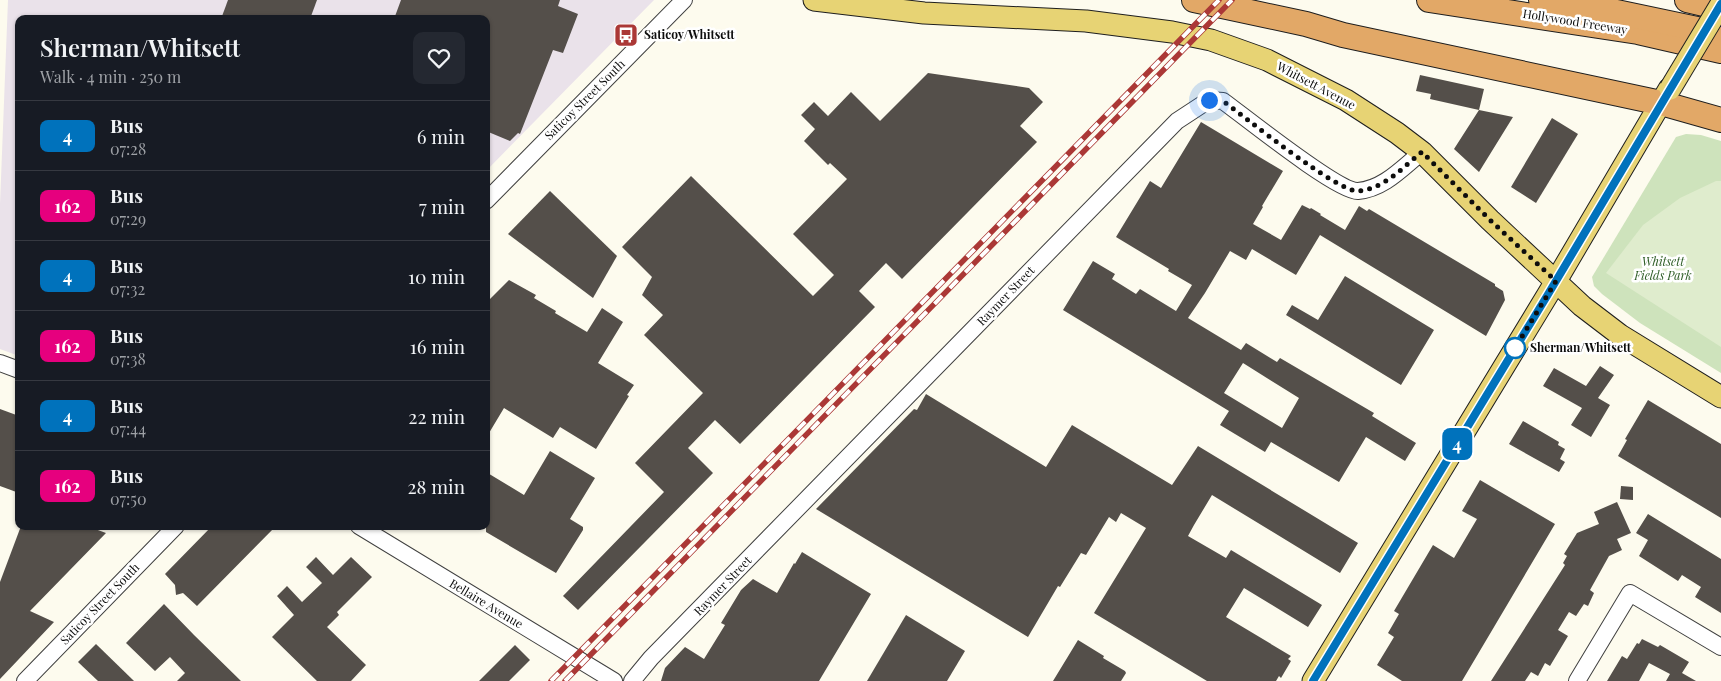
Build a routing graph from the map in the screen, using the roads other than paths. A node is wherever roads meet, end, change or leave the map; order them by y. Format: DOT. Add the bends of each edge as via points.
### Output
graph roads {
  1 [pos="684,0"];
  2 [pos="814,0"];
  3 [pos="1194,0"];
  4 [pos="1428,0"];
  5 [pos="1541,0"];
  6 [pos="1617,0"];
  7 [pos="1687,0"];
  8 [pos="1721,4"];
  9 [pos="1721,8"];
  10 [pos="1721,23"];
  11 [pos="1721,34"];
  12 [pos="1721,52"];
  13 [pos="1665,96"];
  14 [pos="1721,120"];
  15 [pos="1422,152"];
  16 [pos="490,197"];
  17 [pos="1556,281"];
  18 [pos="0,363"];
  19 [pos="15,369"];
  20 [pos="1721,397"];
  21 [pos="172,530"];
  22 [pos="366,530"];
  23 [pos="1721,647"];
  24 [pos="25,681"];
  25 [pos="614,681"];
  26 [pos="632,681"];
  27 [pos="1313,681"];
  28 [pos="1577,681"];
  1 -- 16 [label="street, Saticoy Street South"];
  2 -- 15 [label="main road, Whitsett Avenue" via="924,13 1086,21 1211,40 1267,60 1346,100"];
  3 -- 13 [label="highway" via="1352,37"];
  4 -- 12 [label="highway, Hollywood Freeway" via="1638,32"];
  5 -- 11 [label="highway"];
  6 -- 10 [label="highway"];
  7 -- 9 [label="highway"];
  8 -- 13 [label="main road, bridge"];
  13 -- 14 [label="highway"];
  13 -- 17 [label="main road"];
  15 -- 17 [label="main road, Whitsett Avenue"];
  15 -- 26 [label="street, Raymer Street" via="1381,185 1357,191 1333,182 1223,101 1209,100 1178,122"];
  17 -- 20 [label="main road, Whitsett Avenue" via="1620,335"];
  17 -- 27 [label="main road"];
  18 -- 19 [label="street"];
  21 -- 24 [label="street, Saticoy Street South"];
  22 -- 25 [label="street, Bellaire Avenue"];
  23 -- 28 [label="street" via="1630,593"];
}
